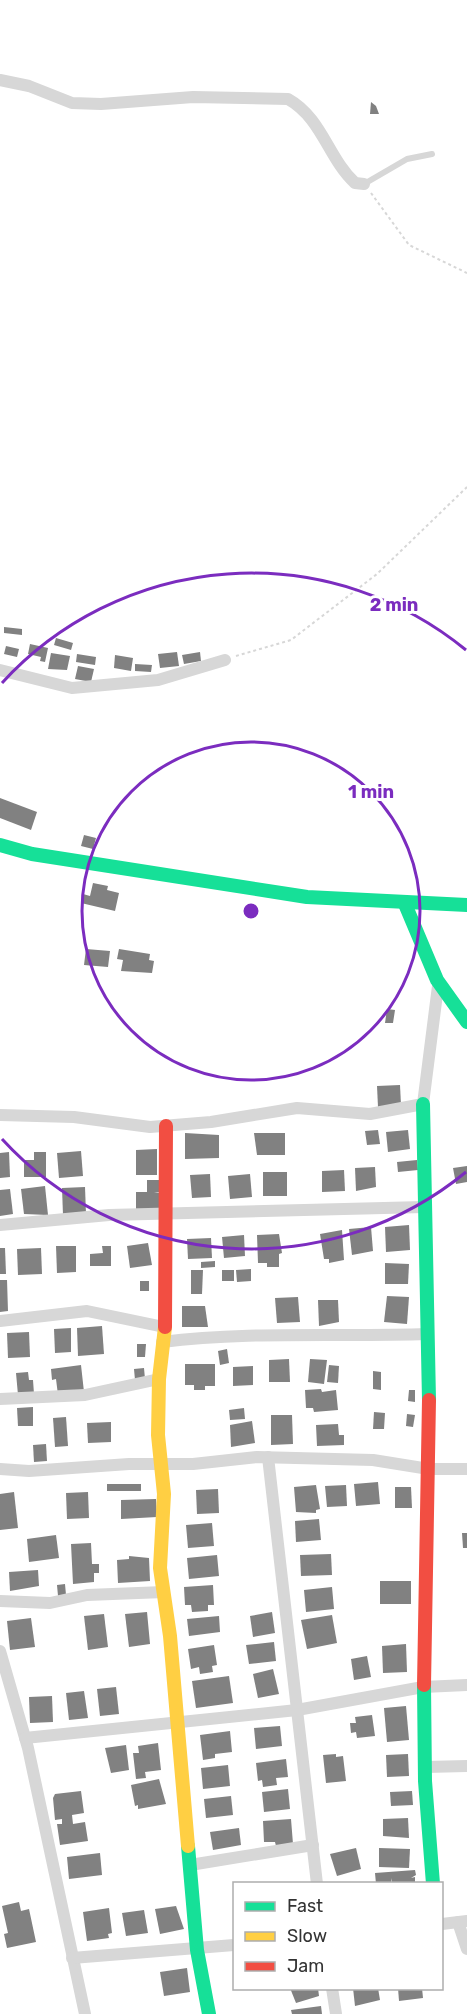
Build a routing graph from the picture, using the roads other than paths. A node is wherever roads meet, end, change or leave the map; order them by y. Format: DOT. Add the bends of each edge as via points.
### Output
graph roads {
  1 [pos="0,80"];
  2 [pos="432,154"];
  3 [pos="364,183"];
  4 [pos="225,660"];
  5 [pos="0,670"];
  6 [pos="0,845"];
  7 [pos="405,904"];
  8 [pos="467,905"];
  9 [pos="438,986"];
  10 [pos="467,1022"];
  11 [pos="423,1104"];
  12 [pos="0,1115"];
  13 [pos="166,1125"];
  14 [pos="424,1207"];
  15 [pos="166,1215"];
  16 [pos="0,1224"];
  17 [pos="0,1321"];
  18 [pos="164,1327"];
  19 [pos="427,1334"];
  20 [pos="162,1342"];
  21 [pos="159,1379"];
  22 [pos="0,1399"];
  23 [pos="268,1457"];
  24 [pos="161,1463"];
  25 [pos="467,1468"];
  26 [pos="0,1469"];
  27 [pos="429,1469"];
  28 [pos="164,1592"];
  29 [pos="0,1601"];
  30 [pos="0,1651"];
  31 [pos="467,1685"];
  32 [pos="423,1686"];
  33 [pos="297,1710"];
  34 [pos="177,1722"];
  35 [pos="25,1738"];
  36 [pos="467,1766"];
  37 [pos="426,1767"];
  38 [pos="313,1845"];
  39 [pos="190,1865"];
  40 [pos="317,1882"];
  41 [pos="433,1882"];
  42 [pos="462,1921"];
  43 [pos="443,1924"];
  44 [pos="233,1945"];
  45 [pos="467,1949"];
  46 [pos="197,1950"];
  47 [pos="72,1958"];
  48 [pos="332,1990"];
  49 [pos="85,2014"];
  50 [pos="209,2014"];
  51 [pos="336,2014"];
  1 -- 3 [label="street" via="29,86 72,103 193,97 288,99 313,120 342,171 355,183"];
  2 -- 3 [label="lane" via="407,159"];
  4 -- 5 [label="street" via="158,680 72,688"];
  6 -- 7 [label="street" via="32,854 307,897"];
  7 -- 8 [label="street"];
  7 -- 9 [label="street"];
  9 -- 10 [label="street"];
  9 -- 11 [label="street"];
  11 -- 13 [label="street" via="370,1114 297,1108"];
  11 -- 14 [label="street"];
  12 -- 13 [label="street"];
  13 -- 15 [label="street"];
  14 -- 15 [label="street"];
  14 -- 19 [label="street"];
  15 -- 16 [label="street" via="109,1215"];
  15 -- 18 [label="street"];
  17 -- 18 [label="street" via="87,1311"];
  18 -- 20 [label="street"];
  19 -- 20 [label="street" via="211,1336"];
  19 -- 27 [label="street"];
  20 -- 21 [label="street"];
  21 -- 22 [label="street" via="85,1395"];
  21 -- 24 [label="street"];
  23 -- 24 [label="street"];
  23 -- 27 [label="street" via="373,1460"];
  23 -- 33 [label="street"];
  24 -- 26 [label="street" via="29,1472"];
  24 -- 28 [label="street" via="164,1494 160,1568"];
  25 -- 27 [label="street"];
  27 -- 32 [label="street"];
  28 -- 29 [label="street" via="87,1595 50,1603"];
  28 -- 34 [label="street"];
  30 -- 35 [label="street"];
  31 -- 32 [label="street"];
  32 -- 33 [label="street"];
  32 -- 37 [label="street"];
  33 -- 34 [label="street"];
  33 -- 38 [label="street"];
  34 -- 35 [label="street"];
  34 -- 39 [label="street"];
  35 -- 47 [label="street"];
  36 -- 37 [label="street"];
  37 -- 41 [label="street"];
  38 -- 39 [label="street"];
  38 -- 40 [label="street"];
  39 -- 46 [label="street"];
  42 -- 43 [label="street"];
  42 -- 45 [label="street"];
  44 -- 46 [label="street"];
  46 -- 47 [label="street"];
  46 -- 50 [label="street"];
  47 -- 49 [label="street"];
  48 -- 51 [label="street"];
}
